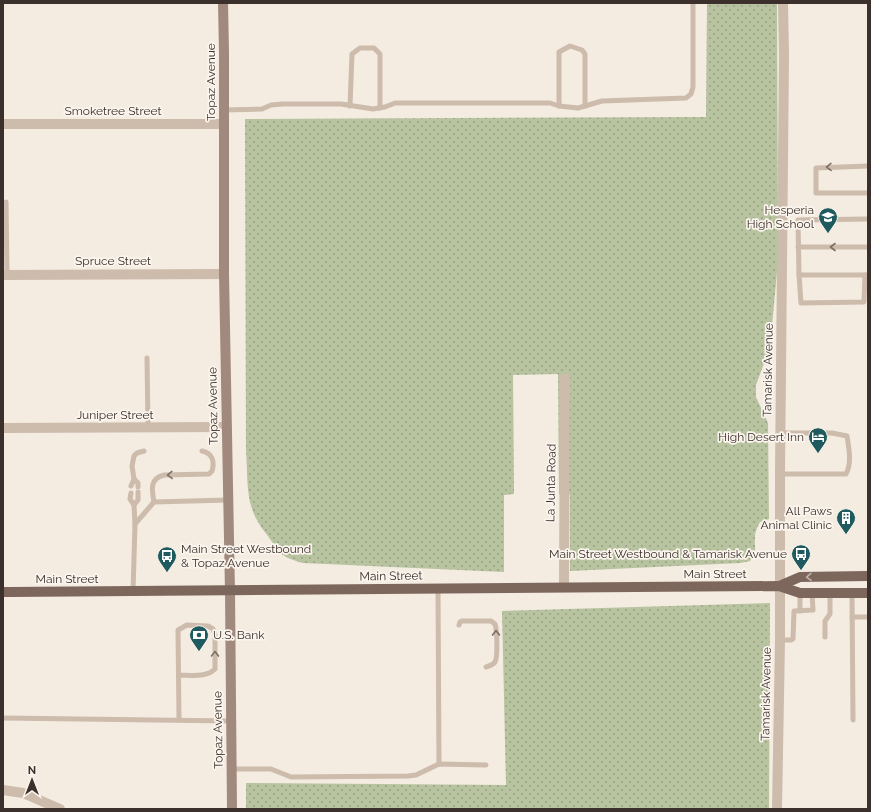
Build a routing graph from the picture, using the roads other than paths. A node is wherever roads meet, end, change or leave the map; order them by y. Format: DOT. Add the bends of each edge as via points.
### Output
graph roads {
  1 [pos="223,3"];
  2 [pos="693,3"];
  3 [pos="783,3"];
  4 [pos="350,106"];
  5 [pos="559,106"];
  6 [pos="585,106"];
  7 [pos="380,108"];
  8 [pos="224,110"];
  9 [pos="3,124"];
  10 [pos="224,124"];
  11 [pos="868,166"];
  12 [pos="868,193"];
  13 [pos="6,202"];
  14 [pos="868,219"];
  15 [pos="798,247"];
  16 [pos="868,247"];
  17 [pos="224,274"];
  18 [pos="5,275"];
  19 [pos="799,275"];
  20 [pos="866,275"];
  21 [pos="147,358"];
  22 [pos="565,378"];
  23 [pos="227,427"];
  24 [pos="3,428"];
  25 [pos="148,428"];
  26 [pos="780,433"];
  27 [pos="144,451"];
  28 [pos="202,451"];
  29 [pos="780,474"];
  30 [pos="134,479"];
  31 [pos="131,486"];
  32 [pos="131,493"];
  33 [pos="228,500"];
  34 [pos="154,502"];
  35 [pos="134,504"];
  36 [pos="135,524"];
  37 [pos="868,576"];
  38 [pos="779,586"];
  39 [pos="564,587"];
  40 [pos="438,589"];
  41 [pos="3,592"];
  42 [pos="133,592"];
  43 [pos="230,592"];
  44 [pos="800,593"];
  45 [pos="812,593"];
  46 [pos="830,593"];
  47 [pos="852,593"];
  48 [pos="868,593"];
  49 [pos="800,611"];
  50 [pos="852,617"];
  51 [pos="868,617"];
  52 [pos="459,624"];
  53 [pos="825,637"];
  54 [pos="780,640"];
  55 [pos="486,667"];
  56 [pos="179,675"];
  57 [pos="3,718"];
  58 [pos="179,720"];
  59 [pos="853,720"];
  60 [pos="231,721"];
  61 [pos="440,764"];
  62 [pos="486,765"];
  63 [pos="232,769"];
  64 [pos="3,790"];
  65 [pos="60,809"];
  66 [pos="232,809"];
  67 [pos="777,809"];
  1 -- 8 [label="street, Topaz Avenue"];
  2 -- 6 [label="lane" via="693,87 686,98 602,101"];
  3 -- 26 [label="street, Tamarisk Avenue"];
  4 -- 7 [label="lane"];
  4 -- 7 [label="lane" via="352,54 360,48 374,48 380,54"];
  4 -- 8 [label="lane" via="283,104 262,109"];
  5 -- 6 [label="lane"];
  5 -- 6 [label="lane" via="559,52 570,46 582,50 585,54"];
  5 -- 7 [label="lane" via="550,103 395,103"];
  8 -- 10 [label="street, Topaz Avenue"];
  9 -- 10 [label="street, Smoketree Street"];
  10 -- 17 [label="street, Topaz Avenue"];
  11 -- 12 [label="lane, one-way" via="816,168 816,193"];
  13 -- 18 [label="lane"];
  14 -- 15 [label="lane" via="798,220"];
  16 -- 15 [label="lane, one-way"];
  15 -- 19 [label="lane"];
  17 -- 18 [label="street, Spruce Street"];
  17 -- 23 [label="street, Topaz Avenue"];
  19 -- 20 [label="lane"];
  19 -- 20 [label="lane" via="801,303 864,302"];
  21 -- 25 [label="lane"];
  22 -- 39 [label="street, La Junta Road"];
  23 -- 25 [label="street, Juniper Street"];
  23 -- 33 [label="street, Topaz Avenue"];
  24 -- 25 [label="street, Juniper Street"];
  26 -- 29 [label="street, Tamarisk Avenue"];
  26 -- 29 [label="lane" via="832,433 847,436 849,449 849,468 846,474"];
  27 -- 30 [label="lane" via="134,456"];
  28 -- 34 [label="lane, one-way" via="211,455 214,467 212,471 209,474 158,476 152,485"];
  29 -- 38 [label="street, Tamarisk Avenue"];
  30 -- 31 [label="lane"];
  30 -- 35 [label="lane" via="138,483 138,500"];
  32 -- 35 [label="lane" via="130,499"];
  33 -- 34 [label="lane"];
  33 -- 43 [label="street, Topaz Avenue"];
  34 -- 36 [label="lane"];
  35 -- 36 [label="lane"];
  36 -- 42 [label="lane"];
  37 -- 38 [label="main road, Main Street, one-way" via="800,577"];
  38 -- 39 [label="main road, Main Street"];
  38 -- 44 [label="main road, Main Street"];
  38 -- 54 [label="street, Tamarisk Avenue"];
  39 -- 40 [label="main road, Main Street"];
  40 -- 43 [label="main road, Main Street"];
  40 -- 61 [label="lane"];
  41 -- 42 [label="main road, Main Street"];
  42 -- 43 [label="main road, Main Street"];
  43 -- 60 [label="street, Topaz Avenue"];
  44 -- 45 [label="main road, Main Street"];
  44 -- 49 [label="lane"];
  45 -- 46 [label="main road, Main Street"];
  45 -- 49 [label="lane" via="813,610"];
  46 -- 47 [label="main road, Main Street"];
  46 -- 53 [label="lane" via="830,614 825,620"];
  47 -- 48 [label="main road, Main Street"];
  47 -- 50 [label="lane"];
  49 -- 54 [label="lane" via="793,613 793,639"];
  50 -- 51 [label="lane"];
  50 -- 59 [label="lane"];
  55 -- 52 [label="lane, one-way" via="496,661 495,624 491,621 462,621"];
  54 -- 67 [label="street, Tamarisk Avenue"];
  56 -- 56 [label="lane, one-way" via="203,675 215,669 213,629 208,626 187,625 178,630"];
  56 -- 58 [label="lane"];
  57 -- 58 [label="lane"];
  58 -- 60 [label="lane"];
  60 -- 63 [label="street, Topaz Avenue"];
  61 -- 62 [label="lane"];
  61 -- 63 [label="lane" via="408,776 291,777 271,770"];
  63 -- 66 [label="street, Topaz Avenue"];
  64 -- 65 [label="street" via="23,793"];
}
